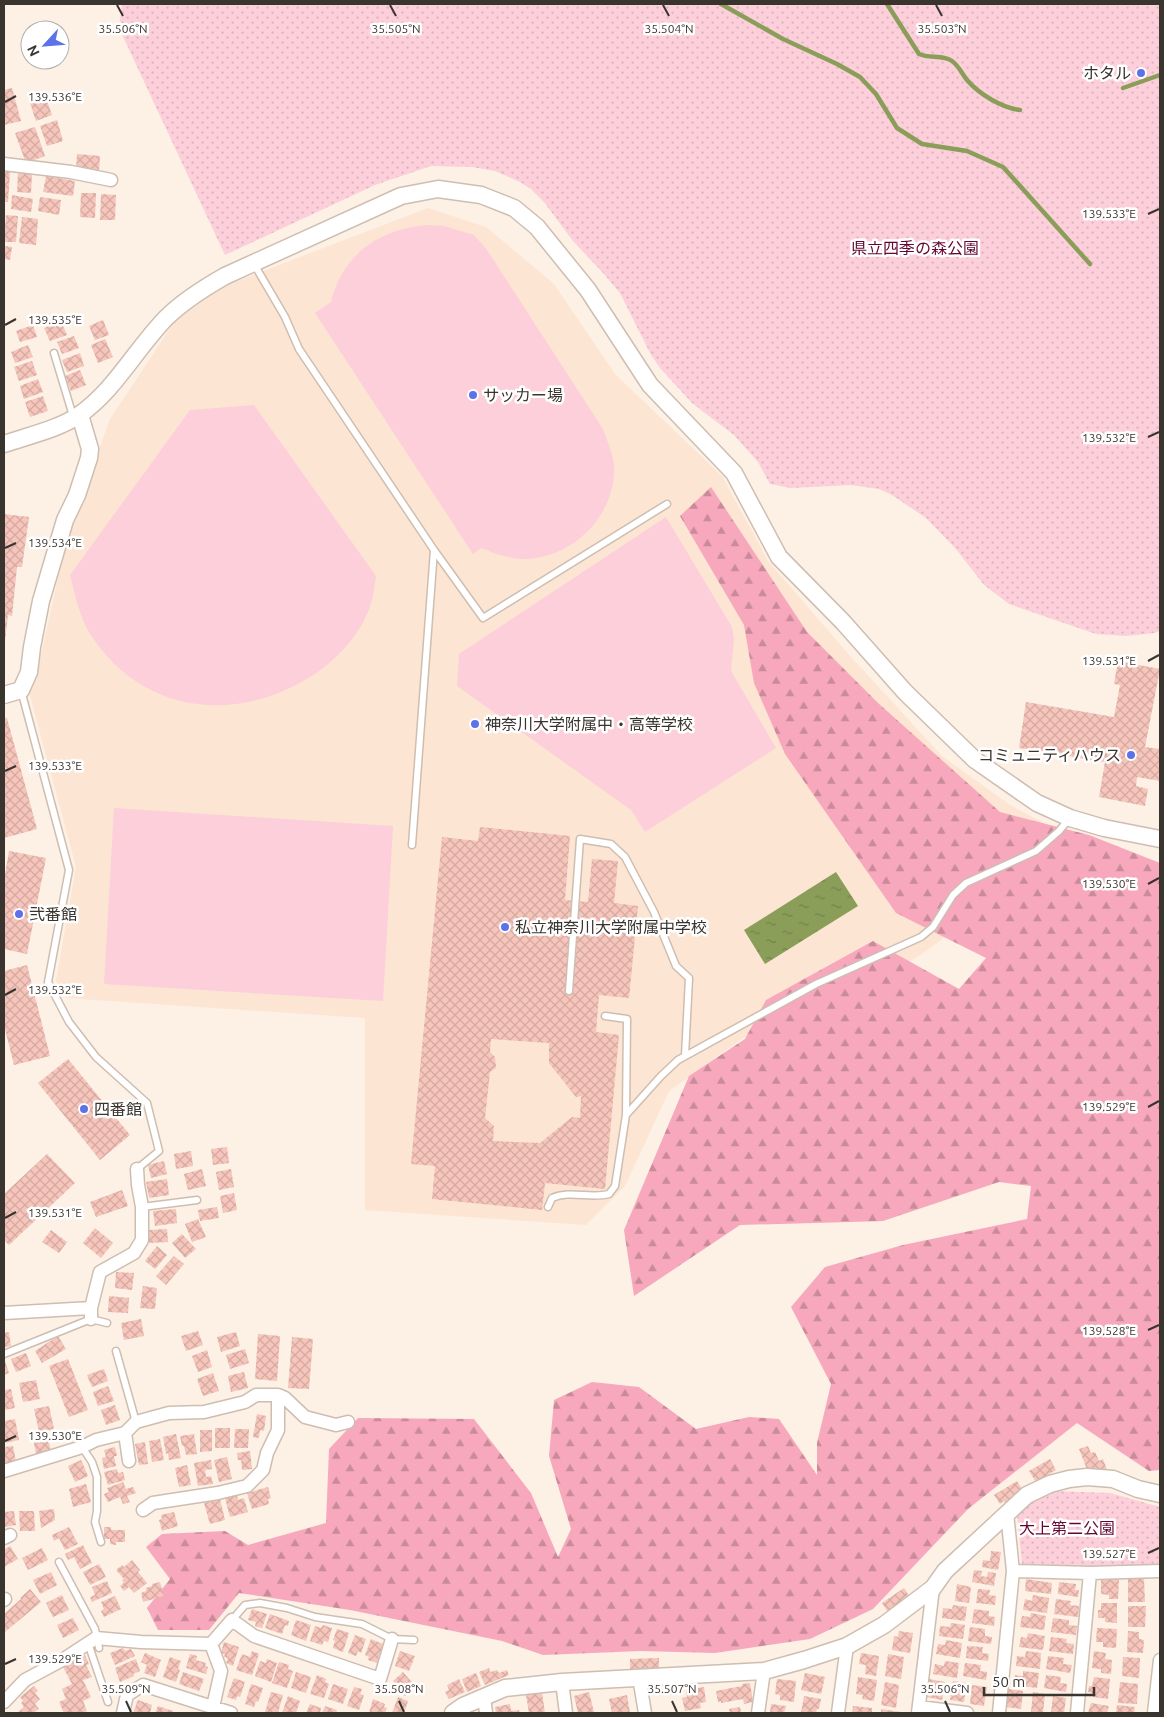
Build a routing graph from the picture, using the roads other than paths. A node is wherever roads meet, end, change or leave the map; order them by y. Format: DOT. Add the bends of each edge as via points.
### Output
graph roads {
  1 [pos="4,164"];
  2 [pos="111,180"];
  3 [pos="253,263"];
  4 [pos="54,353"];
  5 [pos="77,417"];
  6 [pos="4,444"];
  7 [pos="668,504"];
  8 [pos="434,550"];
  9 [pos="21,690"];
  10 [pos="4,695"];
  11 [pos="1070,818"];
  12 [pos="1160,839"];
  13 [pos="412,845"];
  14 [pos="569,991"];
  15 [pos="605,1016"];
  16 [pos="685,1056"];
  17 [pos="626,1115"];
  18 [pos="137,1169"];
  19 [pos="197,1200"];
  20 [pos="142,1207"];
  21 [pos="548,1207"];
  22 [pos="4,1313"];
  23 [pos="91,1314"];
  24 [pos="107,1323"];
  25 [pos="116,1351"];
  26 [pos="4,1354"];
  27 [pos="278,1395"];
  28 [pos="136,1422"];
  29 [pos="348,1422"];
  30 [pos="125,1432"];
  31 [pos="82,1447"];
  32 [pos="129,1461"];
  33 [pos="4,1471"];
  34 [pos="1160,1494"];
  35 [pos="143,1510"];
  36 [pos="1007,1513"];
  37 [pos="101,1542"];
  38 [pos="58,1562"];
  39 [pos="1012,1571"];
  40 [pos="1160,1571"];
  41 [pos="1090,1573"];
  42 [pos="933,1588"];
  43 [pos="232,1620"];
  44 [pos="392,1638"];
  45 [pos="414,1640"];
  46 [pos="94,1643"];
  47 [pos="211,1644"];
  48 [pos="847,1646"];
  49 [pos="1160,1660"];
  50 [pos="764,1671"];
  51 [pos="639,1677"];
  52 [pos="562,1682"];
  53 [pos="4,1702"];
  54 [pos="108,1702"];
  55 [pos="485,1705"];
  56 [pos="213,1707"];
  57 [pos="919,1710"];
  58 [pos="123,1713"];
  59 [pos="231,1713"];
  60 [pos="453,1713"];
  61 [pos="566,1713"];
  62 [pos="645,1713"];
  63 [pos="758,1713"];
  64 [pos="838,1713"];
  65 [pos="967,1713"];
  66 [pos="1000,1713"];
  67 [pos="1077,1713"];
  68 [pos="1154,1713"];
  1 -- 2 [label="street"];
  3 -- 5 [label="street" via="202,288 181,304 117,380"];
  3 -- 8 [label="lane" via="285,317 299,349"];
  3 -- 11 [label="street" via="401,196 438,189 481,194 514,208 537,227 588,290 650,385 734,473 779,557 905,692 975,760 1037,803"];
  4 -- 5 [label="lane"];
  5 -- 6 [label="street"];
  5 -- 9 [label="street" via="90,449 89,458 65,520 41,601 29,672"];
  7 -- 8 [label="lane" via="483,618"];
  8 -- 13 [label="lane"];
  9 -- 10 [label="street"];
  9 -- 18 [label="lane" via="69,870 48,982 69,1022 96,1056 147,1104 159,1152"];
  11 -- 12 [label="street"];
  11 -- 16 [label="lane" via="1036,851 966,883 953,895 933,927 921,937 816,984"];
  14 -- 16 [label="lane" via="580,839 611,844 625,857 654,912 676,966 689,978"];
  15 -- 17 [label="lane" via="627,1018"];
  16 -- 17 [label="lane" via="661,1076"];
  17 -- 21 [label="lane" via="615,1186 601,1196 561,1194 552,1198"];
  18 -- 20 [label="street"];
  19 -- 20 [label="lane"];
  20 -- 23 [label="street" via="142,1240 134,1253 100,1272"];
  22 -- 23 [label="street"];
  23 -- 24 [label="lane"];
  23 -- 26 [label="lane"];
  25 -- 28 [label="lane"];
  27 -- 28 [label="street" via="256,1395 245,1402 204,1412 169,1413"];
  27 -- 29 [label="street" via="305,1418 336,1425"];
  27 -- 35 [label="street" via="278,1430 263,1470 248,1486 153,1502"];
  28 -- 30 [label="street"];
  30 -- 31 [label="street"];
  30 -- 32 [label="street"];
  31 -- 33 [label="street"];
  31 -- 37 [label="lane" via="97,1477 95,1522"];
  34 -- 36 [label="street" via="1113,1479 1069,1479 1027,1495"];
  36 -- 39 [label="street"];
  36 -- 42 [label="street" via="946,1571"];
  38 -- 46 [label="lane" via="94,1629"];
  39 -- 41 [label="street"];
  39 -- 66 [label="street"];
  40 -- 41 [label="street"];
  41 -- 67 [label="street"];
  42 -- 48 [label="street" via="884,1625"];
  42 -- 57 [label="street"];
  43 -- 44 [label="lane" via="245,1605 260,1603 362,1624"];
  43 -- 44 [label="street" via="254,1636 380,1679"];
  43 -- 47 [label="street"];
  44 -- 45 [label="lane"];
  46 -- 47 [label="street"];
  46 -- 53 [label="street" via="25,1680"];
  46 -- 54 [label="lane"];
  47 -- 56 [label="street" via="222,1671"];
  48 -- 50 [label="street"];
  48 -- 64 [label="street"];
  49 -- 68 [label="street"];
  50 -- 51 [label="street"];
  50 -- 63 [label="street"];
  51 -- 52 [label="street"];
  51 -- 62 [label="street"];
  52 -- 55 [label="street" via="505,1688"];
  52 -- 61 [label="street"];
  55 -- 60 [label="street" via="463,1706"];
  56 -- 58 [label="street" via="143,1685 127,1695"];
  56 -- 59 [label="street"];
  57 -- 65 [label="street"];
}
